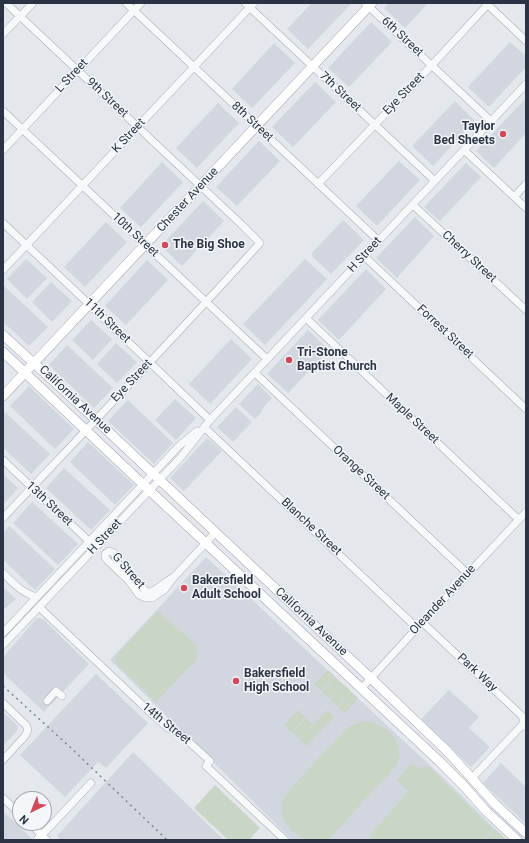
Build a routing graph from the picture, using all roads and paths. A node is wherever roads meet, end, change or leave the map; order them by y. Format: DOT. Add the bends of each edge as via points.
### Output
graph roads {
  1 [pos="6,3"];
  2 [pos="33,3"];
  3 [pos="126,3"];
  4 [pos="141,3"];
  5 [pos="369,4"];
  6 [pos="487,4"];
  7 [pos="250,5"];
  8 [pos="134,11"];
  9 [pos="20,16"];
  10 [pos="3,34"];
  11 [pos="526,41"];
  12 [pos="432,65"];
  13 [pos="313,66"];
  14 [pos="194,67"];
  15 [pos="78,70"];
  16 [pos="526,84"];
  17 [pos="3,111"];
  18 [pos="491,121"];
  19 [pos="375,125"];
  20 [pos="257,126"];
  21 [pos="138,127"];
  22 [pos="22,129"];
  23 [pos="3,150"];
  24 [pos="464,150"];
  25 [pos="435,181"];
  26 [pos="318,184"];
  27 [pos="526,184"];
  28 [pos="82,186"];
  29 [pos="201,186"];
  30 [pos="514,197"];
  31 [pos="413,205"];
  32 [pos="526,208"];
  33 [pos="3,223"];
  34 [pos="379,241"];
  35 [pos="260,243"];
  36 [pos="26,245"];
  37 [pos="145,245"];
  38 [pos="364,256"];
  39 [pos="3,270"];
  40 [pos="206,302"];
  41 [pos="89,304"];
  42 [pos="526,310"];
  43 [pos="306,318"];
  44 [pos="3,335"];
  45 [pos="3,352"];
  46 [pos="267,359"];
  47 [pos="149,362"];
  48 [pos="34,363"];
  49 [pos="25,372"];
  50 [pos="255,372"];
  51 [pos="3,396"];
  52 [pos="526,408"];
  53 [pos="96,420"];
  54 [pos="210,420"];
  55 [pos="204,426"];
  56 [pos="86,430"];
  57 [pos="3,460"];
  58 [pos="156,477"];
  59 [pos="146,487"];
  60 [pos="32,488"];
  61 [pos="526,512"];
  62 [pos="3,518"];
  63 [pos="519,520"];
  64 [pos="215,533"];
  65 [pos="89,541"];
  66 [pos="206,543"];
  67 [pos="95,547"];
  68 [pos="3,573"];
  69 [pos="59,574"];
  70 [pos="468,574"];
  71 [pos="174,577"];
  72 [pos="18,587"];
  73 [pos="37,597"];
  74 [pos="27,607"];
  75 [pos="39,607"];
  76 [pos="420,625"];
  77 [pos="3,633"];
  78 [pos="3,645"];
  79 [pos="371,679"];
  80 [pos="361,689"];
  81 [pos="62,696"];
  82 [pos="47,701"];
  83 [pos="3,703"];
  84 [pos="526,724"];
  85 [pos="3,760"];
  86 [pos="472,778"];
  87 [pos="91,783"];
  88 [pos="3,798"];
  89 [pos="12,806"];
  90 [pos="526,833"];
  91 [pos="43,838"];
  92 [pos="285,840"];
  93 [pos="517,840"];
  1 -- 9 [label="street, 9th Street"];
  2 -- 9 [label="street"];
  3 -- 8 [label="street, 8th Street"];
  4 -- 8 [label="street, L Street"];
  5 -- 12 [label="street, 6th Street"];
  5 -- 13 [label="main road, Chester Avenue"];
  6 -- 11 [label="street"];
  6 -- 12 [label="street, Eye Street"];
  7 -- 13 [label="street, 7th Street"];
  7 -- 14 [label="street, K Street"];
  8 -- 14 [label="street, 8th Street"];
  8 -- 15 [label="street, L Street"];
  9 -- 10 [label="street"];
  9 -- 15 [label="street, 9th Street"];
  12 -- 18 [label="street, 6th Street"];
  12 -- 19 [label="street, Eye Street"];
  13 -- 19 [label="street, 7th Street"];
  13 -- 20 [label="main road, Chester Avenue"];
  14 -- 20 [label="street, 8th Street"];
  14 -- 21 [label="street, K Street"];
  15 -- 21 [label="street, 9th Street"];
  15 -- 22 [label="street, L Street"];
  16 -- 18 [label="street, H Street"];
  17 -- 22 [label="street, 10th Street"];
  18 -- 24 [label="street, H Street"];
  19 -- 25 [label="street, 7th Street"];
  19 -- 26 [label="street, Eye Street"];
  20 -- 26 [label="street, 8th Street"];
  20 -- 29 [label="main road, Chester Avenue"];
  21 -- 28 [label="street, K Street"];
  21 -- 29 [label="street, 9th Street"];
  22 -- 23 [label="street, L Street"];
  22 -- 28 [label="street, 10th Street"];
  24 -- 25 [label="street, H Street"];
  24 -- 30 [label="street"];
  25 -- 31 [label="street, H Street"];
  26 -- 34 [label="street, 8th Street"];
  27 -- 30 [label="street"];
  28 -- 36 [label="street, K Street"];
  28 -- 37 [label="street, 10th Street"];
  29 -- 35 [label="street, 9th Street"];
  29 -- 37 [label="main road, Chester Avenue"];
  30 -- 32 [label="street"];
  31 -- 34 [label="street, H Street"];
  31 -- 42 [label="street, Cherry Street"];
  33 -- 36 [label="street, 11th Street"];
  34 -- 38 [label="street, H Street"];
  35 -- 40 [label="street, Eye Street"];
  36 -- 39 [label="street, K Street"];
  36 -- 41 [label="street, 11th Street"];
  37 -- 40 [label="street, 10th Street"];
  37 -- 41 [label="main road, Chester Avenue"];
  38 -- 43 [label="street, H Street"];
  38 -- 52 [label="street, Forrest Street"];
  40 -- 46 [label="street, 10th Street"];
  40 -- 47 [label="street, Eye Street"];
  41 -- 47 [label="street, 11th Street"];
  41 -- 48 [label="main road, Chester Avenue"];
  43 -- 46 [label="street, H Street"];
  43 -- 63 [label="street, Maple Street"];
  44 -- 48 [label="main road, California Avenue"];
  45 -- 49 [label="main road, California Avenue"];
  46 -- 50 [label="street, H Street"];
  47 -- 53 [label="street, Eye Street"];
  47 -- 54 [label="street, 11th Street"];
  48 -- 49 [label="main road, Chester Avenue"];
  48 -- 53 [label="main road, California Avenue"];
  49 -- 51 [label="main road, Chester Avenue"];
  49 -- 56 [label="main road, California Avenue"];
  50 -- 54 [label="street, H Street"];
  50 -- 70 [label="street, Orange Street"];
  53 -- 56 [label="street, Eye Street"];
  53 -- 58 [label="main road, California Avenue"];
  54 -- 55 [label="street, H Street"];
  55 -- 58 [label="street, H Street" via="181,457"];
  55 -- 76 [label="street, Blanche Street"];
  56 -- 59 [label="main road, California Avenue"];
  56 -- 60 [label="street, Eye Street"];
  57 -- 60 [label="street, 13th Street"];
  58 -- 59 [label="street, H Street"];
  58 -- 64 [label="main road, California Avenue"];
  59 -- 65 [label="street, H Street"];
  59 -- 66 [label="main road, California Avenue"];
  59 -- 67 [label="street, H Street"];
  60 -- 62 [label="street, Eye Street"];
  60 -- 65 [label="street, 13th Street"];
  61 -- 63 [label="street, Oleander Avenue"];
  63 -- 70 [label="street, Oleander Avenue"];
  64 -- 66 [label="street, G Street"];
  64 -- 79 [label="main road, California Avenue"];
  65 -- 67 [label="street, 13th Street"];
  65 -- 69 [label="street, H Street"];
  66 -- 71 [label="street, G Street"];
  66 -- 80 [label="main road, California Avenue"];
  67 -- 75 [label="street, H Street"];
  68 -- 72 [label="street"];
  69 -- 73 [label="street, H Street"];
  69 -- 75 [label="street" via="39,601"];
  70 -- 76 [label="street, Oleander Avenue"];
  71 -- 71 [label="street, G Street" via="152,592 147,592 119,564 114,553 109,551 105,557 143,598 152,598 162,593"];
  72 -- 73 [label="street" via="26,594"];
  72 -- 74 [label="street"];
  73 -- 74 [label="street, H Street"];
  74 -- 77 [label="street, H Street"];
  75 -- 78 [label="street, H Street"];
  75 -- 92 [label="street, 14th Street" via="154,716 168,728 178,732 210,761 206,766"];
  76 -- 79 [label="street, Oleander Avenue"];
  76 -- 84 [label="street, Park Way" via="522,716"];
  79 -- 80 [label="street, Oleander Avenue"];
  79 -- 86 [label="main road, California Avenue"];
  80 -- 93 [label="main road, California Avenue" via="439,761"];
  81 -- 82 [label="street" via="56,691"];
  83 -- 85 [label="street" via="28,730"];
  84 -- 86 [label="street"];
  86 -- 90 [label="main road, California Avenue"];
  87 -- 91 [label="street"];
  88 -- 89 [label="street"];
}
